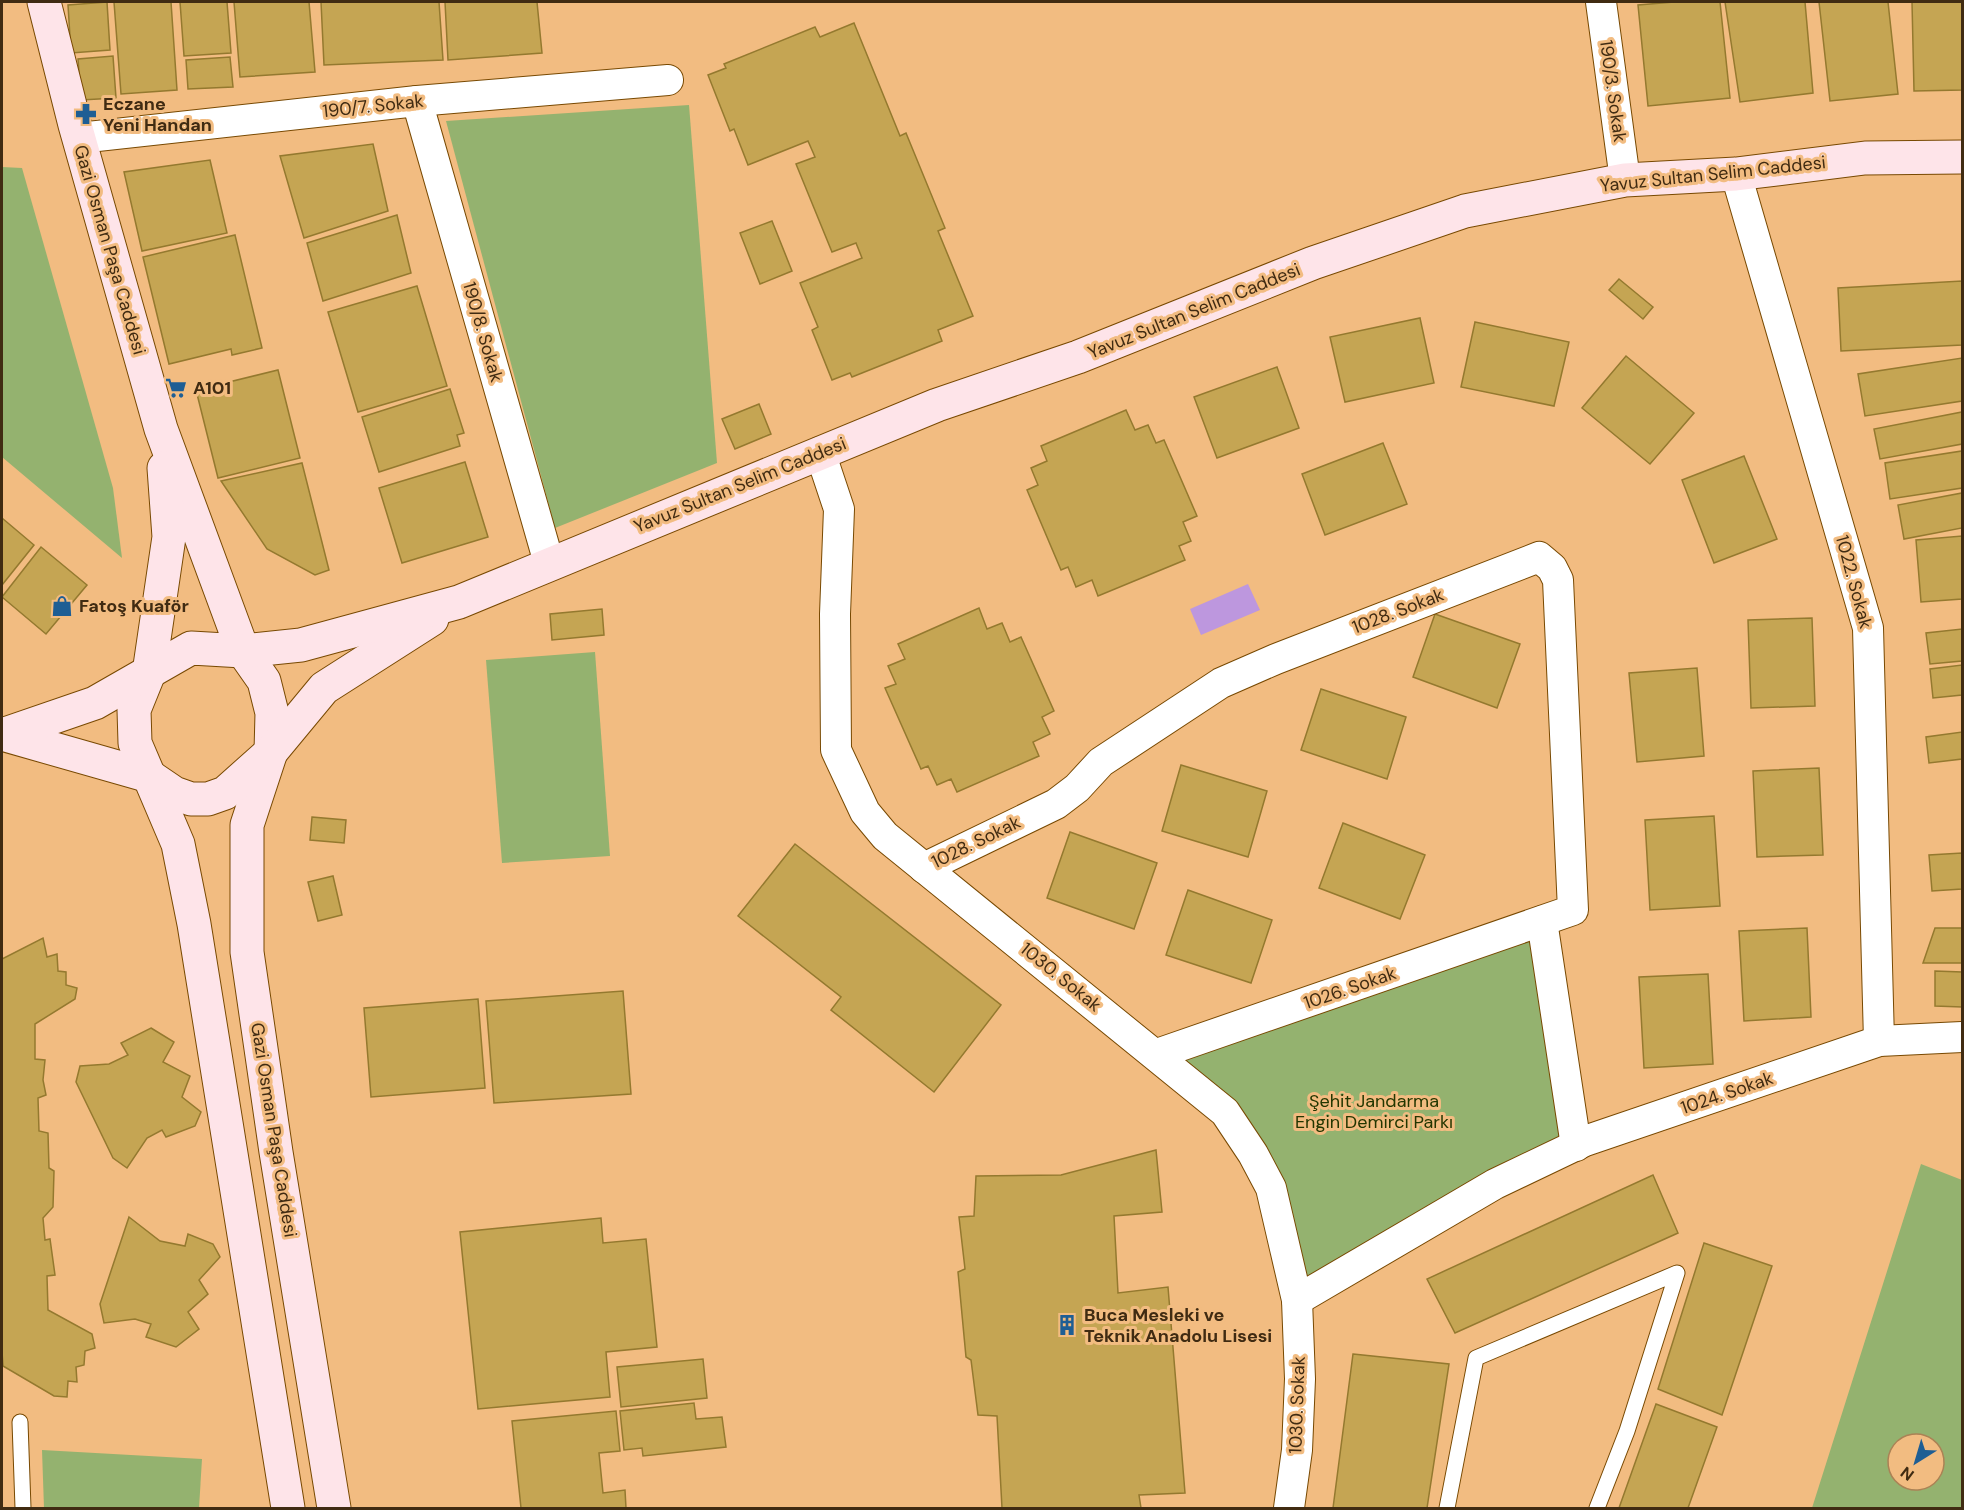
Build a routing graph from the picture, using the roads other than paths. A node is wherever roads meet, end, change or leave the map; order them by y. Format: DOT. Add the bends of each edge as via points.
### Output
graph roads {
  1 [pos="44,2"];
  2 [pos="1601,2"];
  3 [pos="668,80"];
  4 [pos="417,101"];
  5 [pos="79,138"];
  6 [pos="1962,157"];
  7 [pos="1736,174"];
  8 [pos="1625,180"];
  9 [pos="161,429"];
  10 [pos="820,452"];
  11 [pos="549,563"];
  12 [pos="459,602"];
  13 [pos="243,651"];
  14 [pos="149,673"];
  15 [pos="3,734"];
  16 [pos="271,752"];
  17 [pos="149,776"];
  18 [pos="924,867"];
  19 [pos="1542,921"];
  20 [pos="1962,1037"];
  21 [pos="1879,1041"];
  22 [pos="1157,1054"];
  23 [pos="1576,1146"];
  24 [pos="1297,1300"];
  25 [pos="20,1422"];
  26 [pos="23,1509"];
  27 [pos="288,1509"];
  28 [pos="334,1509"];
  29 [pos="1288,1509"];
  30 [pos="1447,1509"];
  31 [pos="1598,1509"];
  1 -- 5 [label="main road, Gazi Osman Paşa Caddesi"];
  2 -- 8 [label="street, 190/3. Sokak"];
  3 -- 4 [label="street, 190/7. Sokak"];
  4 -- 5 [label="street, 190/7. Sokak"];
  4 -- 11 [label="street, 190/8. Sokak"];
  5 -- 9 [label="main road, Gazi Osman Paşa Caddesi"];
  6 -- 7 [label="main road, Yavuz Sultan Selim Caddesi" via="1865,158"];
  7 -- 8 [label="main road, Yavuz Sultan Selim Caddesi"];
  7 -- 21 [label="street, 1022. Sokak" via="1868,628"];
  8 -- 10 [label="main road, Yavuz Sultan Selim Caddesi" via="1465,211 1313,263 1078,357 937,405"];
  9 -- 13 [label="main road"];
  9 -- 14 [label="main road" via="169,537"];
  10 -- 11 [label="main road, Yavuz Sultan Selim Caddesi"];
  10 -- 18 [label="street, 1030. Sokak" via="839,508 836,750 865,812 885,836"];
  11 -- 12 [label="main road, Yavuz Sultan Selim Caddesi"];
  12 -- 13 [label="main road, Yavuz Sultan Selim Caddesi" via="301,645"];
  12 -- 16 [label="main road, Yavuz Sultan Selim Caddesi" via="324,688"];
  13 -- 14 [label="main road, Yavuz Sultan Selim Caddesi" via="191,648"];
  13 -- 16 [label="main road" via="264,681 272,713"];
  14 -- 15 [label="main road, Yavuz Sultan Selim Caddesi" via="94,703"];
  14 -- 17 [label="main road" via="134,710 135,742"];
  15 -- 17 [label="main road"];
  16 -- 17 [label="main road" via="225,793 208,799 174,793"];
  16 -- 28 [label="main road, Gazi Osman Paşa Caddesi" via="247,825 247,952"];
  17 -- 27 [label="main road" via="178,844 194,924"];
  18 -- 19 [label="street, 1028. Sokak" via="1056,804 1101,762 1221,683 1539,557 1552,567 1558,580 1573,910"];
  18 -- 22 [label="street, 1030. Sokak"];
  19 -- 22 [label="street, 1026. Sokak"];
  19 -- 23 [label="street"];
  20 -- 21 [label="street, 1024. Sokak"];
  21 -- 23 [label="street, 1024. Sokak"];
  22 -- 24 [label="street, 1030. Sokak" via="1225,1112 1253,1154 1271,1188"];
  23 -- 24 [label="street, 1024. Sokak" via="1495,1184"];
  24 -- 29 [label="street, 1030. Sokak" via="1300,1391"];
  25 -- 26 [label="lane"];
  30 -- 31 [label="lane" via="1476,1358 1677,1273"];
}
